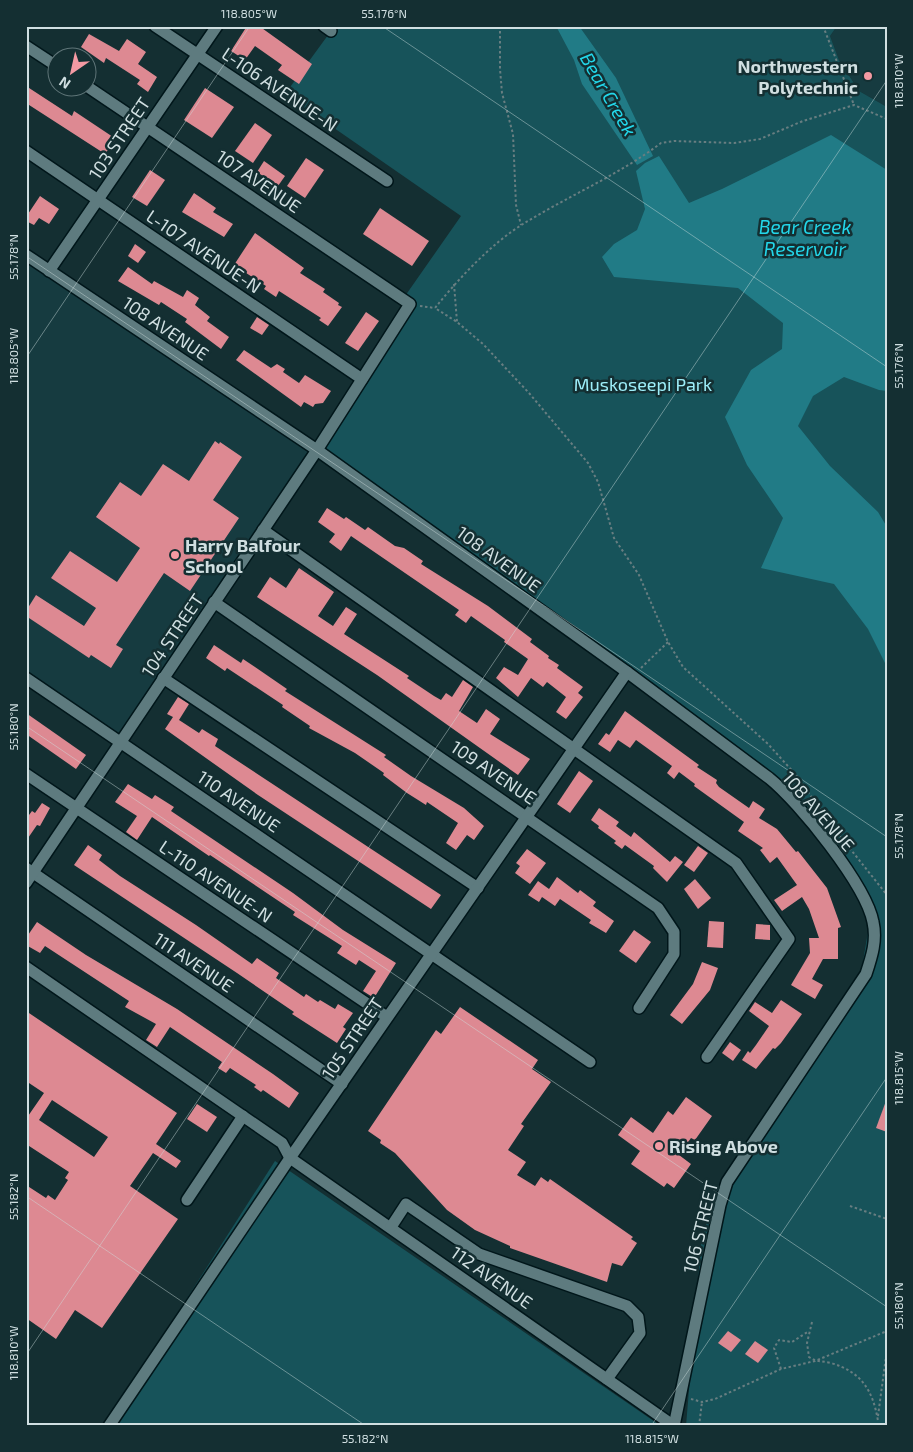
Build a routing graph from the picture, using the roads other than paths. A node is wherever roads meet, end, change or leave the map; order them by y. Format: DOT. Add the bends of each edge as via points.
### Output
graph roads {
  1 [pos="155,26"];
  2 [pos="217,26"];
  3 [pos="26,46"];
  4 [pos="197,55"];
  5 [pos="48,60"];
  6 [pos="98,94"];
  7 [pos="147,128"];
  8 [pos="26,151"];
  9 [pos="387,181"];
  10 [pos="98,200"];
  11 [pos="26,255"];
  12 [pos="50,271"];
  13 [pos="410,304"];
  14 [pos="362,379"];
  15 [pos="317,450"];
  16 [pos="263,530"];
  17 [pos="214,602"];
  18 [pos="631,674"];
  19 [pos="26,678"];
  20 [pos="164,678"];
  21 [pos="121,742"];
  22 [pos="572,748"];
  23 [pos="26,774"];
  24 [pos="77,808"];
  25 [pos="526,816"];
  26 [pos="30,871"];
  27 [pos="26,884"];
  28 [pos="478,888"];
  29 [pos="432,953"];
  30 [pos="872,956"];
  31 [pos="26,967"];
  32 [pos="639,1008"];
  33 [pos="387,1017"];
  34 [pos="707,1057"];
  35 [pos="590,1062"];
  36 [pos="342,1084"];
  37 [pos="244,1116"];
  38 [pos="290,1158"];
  39 [pos="187,1200"];
  40 [pos="390,1228"];
  41 [pos="607,1379"];
  42 [pos="110,1426"];
  43 [pos="674,1426"];
  1 -- 4 [label="street, L-106 AVENUE-N"];
  2 -- 4 [label="street, 103 STREET"];
  3 -- 5 [label="street"];
  4 -- 7 [label="street, 103 STREET"];
  4 -- 9 [label="street, L-106 AVENUE-N"];
  6 -- 7 [label="street, 107 AVENUE"];
  7 -- 10 [label="street, 103 STREET"];
  7 -- 13 [label="street, 107 AVENUE"];
  8 -- 10 [label="street, L-107 AVENUE-N"];
  10 -- 12 [label="street, 103 STREET"];
  10 -- 14 [label="street, L-107 AVENUE-N"];
  11 -- 12 [label="street, 108 AVENUE"];
  12 -- 15 [label="street, 108 AVENUE"];
  13 -- 14 [label="street, 104 STREET"];
  14 -- 15 [label="street, 104 STREET"];
  15 -- 16 [label="street, 104 STREET"];
  15 -- 18 [label="street, 108 AVENUE"];
  16 -- 17 [label="street, 104 STREET"];
  16 -- 22 [label="street"];
  17 -- 20 [label="street, 104 STREET"];
  17 -- 25 [label="street, 109 AVENUE"];
  18 -- 22 [label="street, 105 STREET"];
  18 -- 30 [label="street, 108 AVENUE" via="792,799 851,874 866,899 874,930"];
  19 -- 21 [label="street, 110 AVENUE"];
  20 -- 21 [label="street, 104 STREET"];
  20 -- 28 [label="street"];
  21 -- 24 [label="street, 104 STREET"];
  21 -- 29 [label="street, 110 AVENUE"];
  22 -- 25 [label="street, 105 STREET"];
  22 -- 34 [label="street" via="736,863 788,939"];
  23 -- 24 [label="street, L-110 AVENUE-N"];
  24 -- 26 [label="street, 104 STREET"];
  24 -- 33 [label="street, L-110 AVENUE-N"];
  25 -- 28 [label="street, 105 STREET"];
  25 -- 32 [label="street, 109 AVENUE" via="658,908 674,932 674,954"];
  26 -- 27 [label="street, 104 STREET"];
  26 -- 36 [label="street, 111 AVENUE"];
  28 -- 29 [label="street, 105 STREET"];
  29 -- 33 [label="street, 105 STREET"];
  29 -- 35 [label="street, 110 AVENUE"];
  30 -- 43 [label="street, 106 STREET" via="866,974 727,1182"];
  31 -- 37 [label="street, 112 AVENUE"];
  33 -- 36 [label="street, 105 STREET"];
  36 -- 38 [label="street, 105 STREET"];
  37 -- 38 [label="street, 112 AVENUE" via="282,1143"];
  37 -- 39 [label="street"];
  38 -- 40 [label="street, 112 AVENUE"];
  38 -- 42 [label="street, 105 STREET"];
  40 -- 41 [label="street, 112 AVENUE"];
  40 -- 41 [label="street" via="406,1204 479,1254 627,1306 638,1317 640,1333"];
  41 -- 43 [label="street, 112 AVENUE"];
}
